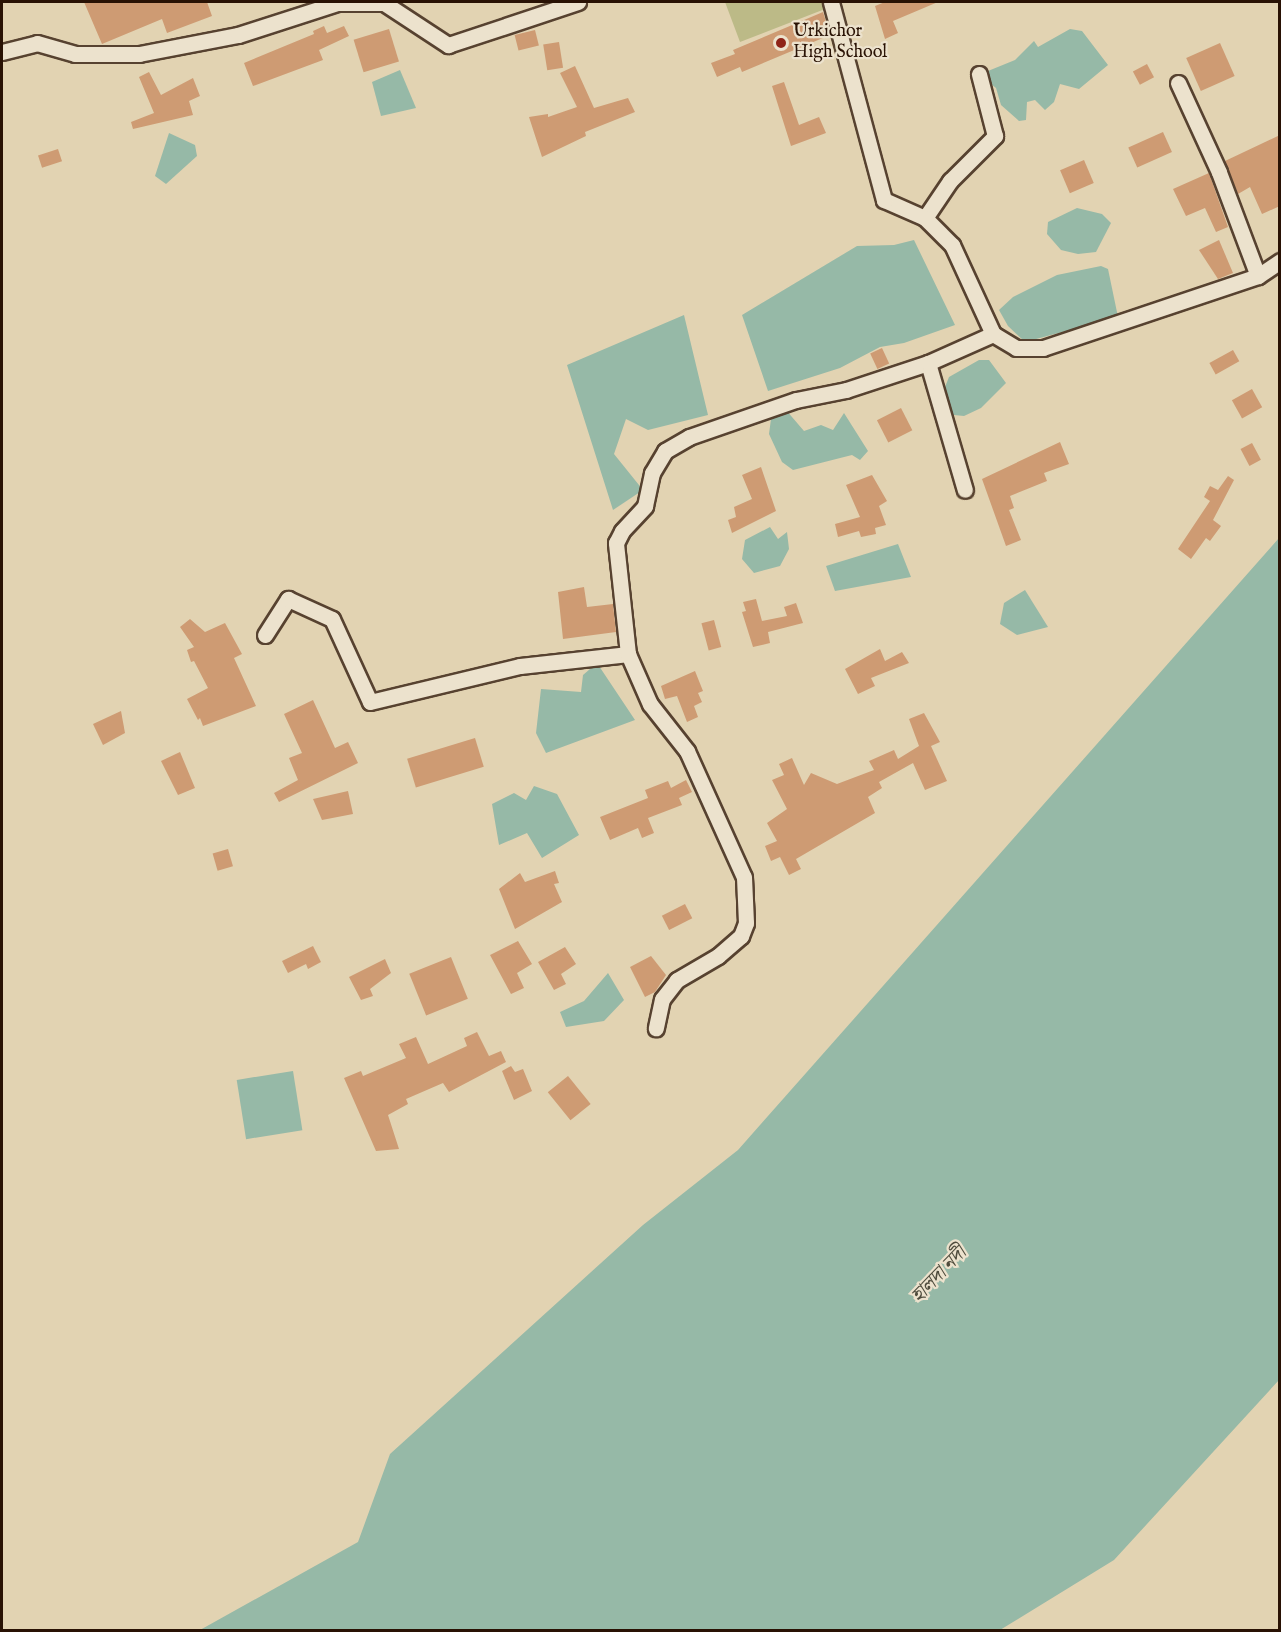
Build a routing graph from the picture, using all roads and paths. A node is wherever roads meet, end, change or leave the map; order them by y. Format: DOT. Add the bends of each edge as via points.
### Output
graph roads {
  1 [pos="578,2"];
  2 [pos="831,2"];
  3 [pos="2,52"];
  4 [pos="979,74"];
  5 [pos="1178,83"];
  6 [pos="925,218"];
  7 [pos="1280,261"];
  8 [pos="1258,276"];
  9 [pos="993,334"];
  10 [pos="928,363"];
  11 [pos="965,490"];
  12 [pos="265,635"];
  13 [pos="628,654"];
  14 [pos="656,1028"];
  1 -- 3 [label="street" via="448,45 384,3 337,3 238,34 139,54 75,54 37,43"];
  2 -- 6 [label="street" via="880,193 888,204"];
  4 -- 6 [label="street" via="995,135 950,181"];
  5 -- 8 [label="street" via="1219,172"];
  6 -- 9 [label="street" via="961,258"];
  7 -- 8 [label="street"];
  8 -- 9 [label="street" via="1043,348 1016,348"];
  9 -- 10 [label="street"];
  10 -- 11 [label="street"];
  10 -- 13 [label="street" via="846,390 796,400 689,437 665,450 652,473 645,506 616,543"];
  12 -- 13 [label="street" via="288,599 332,619 370,702 520,666"];
  13 -- 14 [label="street" via="650,704 687,751 744,877 746,924 741,936 718,956 677,980 662,999"];
}
